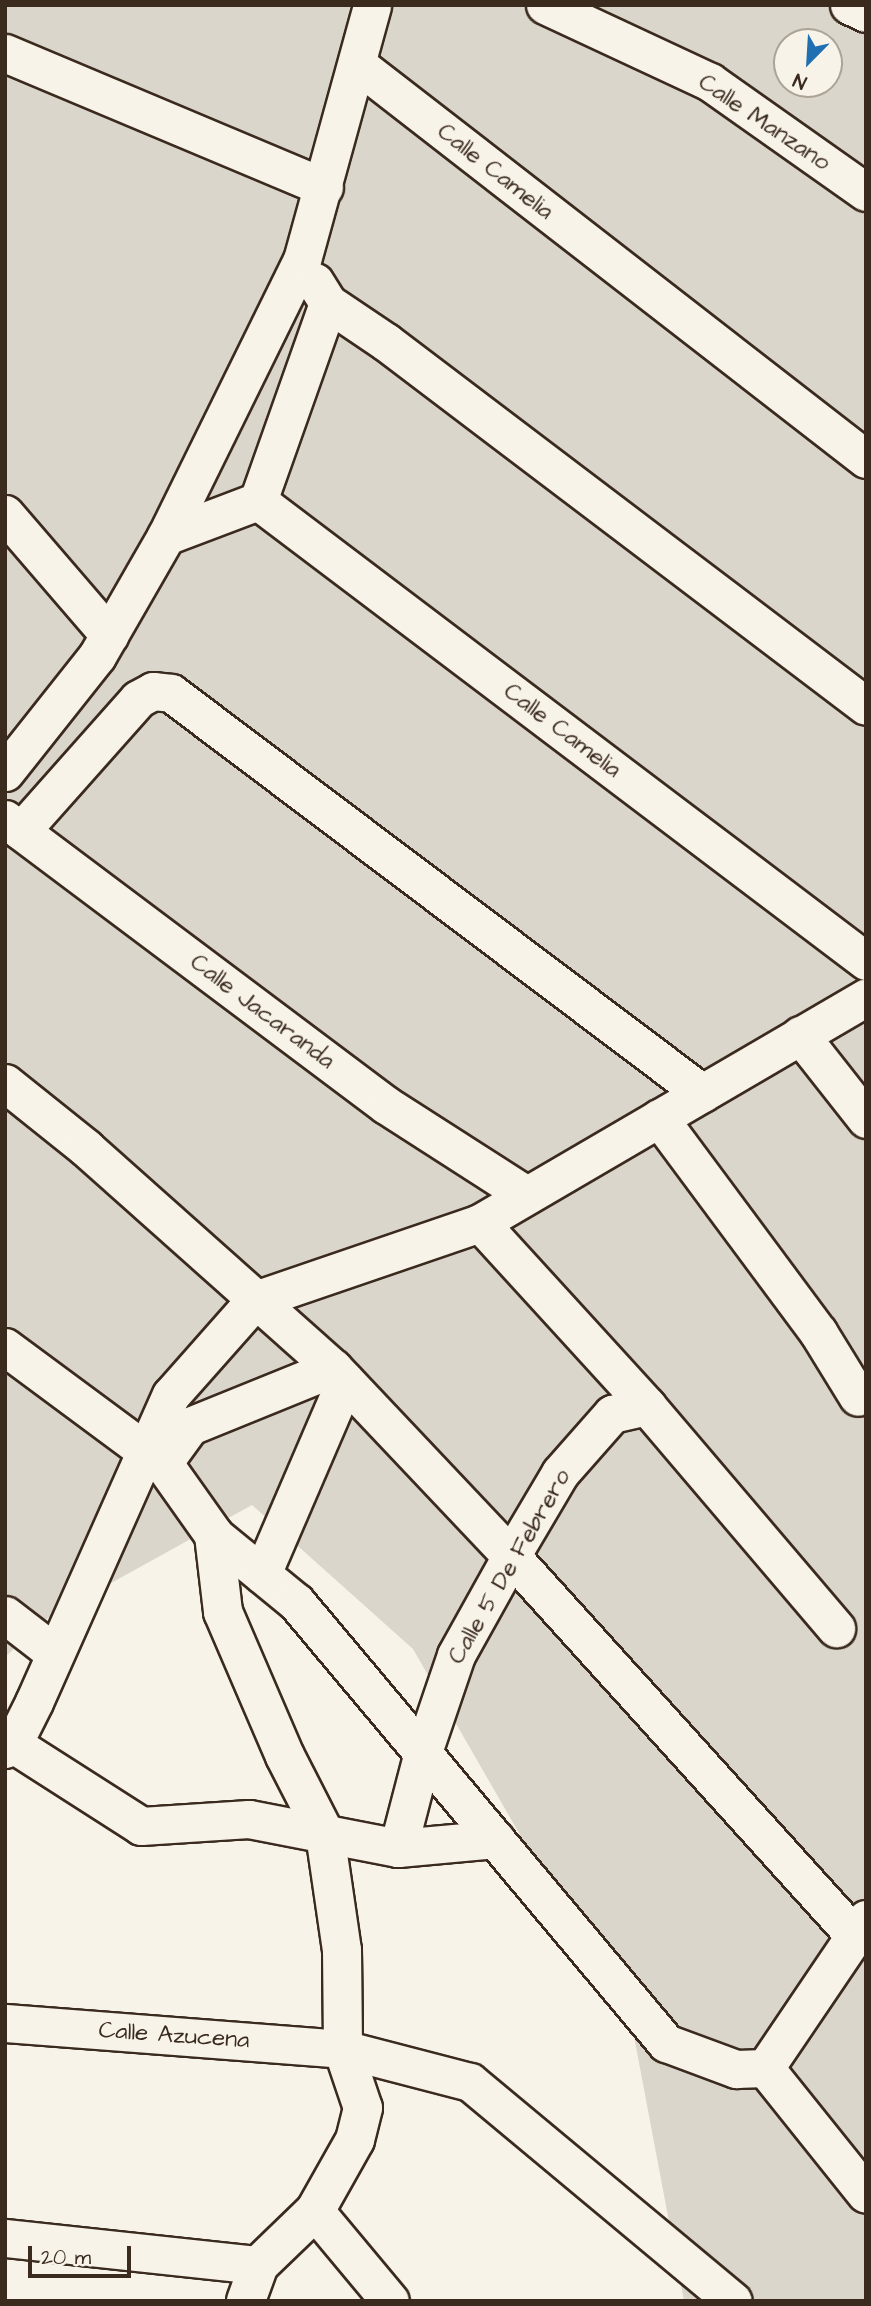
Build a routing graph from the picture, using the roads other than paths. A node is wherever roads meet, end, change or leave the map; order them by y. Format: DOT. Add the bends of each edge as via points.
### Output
graph roads {
  1 [pos="372,5"];
  2 [pos="545,5"];
  3 [pos="849,5"];
  4 [pos="866,13"];
  5 [pos="5,53"];
  6 [pos="357,64"];
  7 [pos="324,187"];
  8 [pos="866,192"];
  9 [pos="302,260"];
  10 [pos="328,303"];
  11 [pos="866,459"];
  12 [pos="258,501"];
  13 [pos="5,514"];
  14 [pos="166,536"];
  15 [pos="108,635"];
  16 [pos="866,706"];
  17 [pos="5,772"];
  18 [pos="13,825"];
  19 [pos="866,961"];
  20 [pos="866,997"];
  21 [pos="800,1035"];
  22 [pos="5,1083"];
  23 [pos="702,1093"];
  24 [pos="659,1118"];
  25 [pos="866,1119"];
  26 [pos="526,1195"];
  27 [pos="480,1223"];
  28 [pos="255,1300"];
  29 [pos="5,1347"];
  30 [pos="339,1374"];
  31 [pos="858,1397"];
  32 [pos="647,1406"];
  33 [pos="155,1457"];
  34 [pos="214,1535"];
  35 [pos="511,1556"];
  36 [pos="262,1574"];
  37 [pos="5,1615"];
  38 [pos="836,1628"];
  39 [pos="53,1652"];
  40 [pos="9,1746"];
  41 [pos="423,1752"];
  42 [pos="325,1834"];
  43 [pos="496,1839"];
  44 [pos="398,1848"];
  45 [pos="860,1927"];
  46 [pos="5,2024"];
  47 [pos="343,2049"];
  48 [pos="765,2068"];
  49 [pos="866,2194"];
  50 [pos="315,2211"];
  51 [pos="5,2238"];
  52 [pos="259,2265"];
  53 [pos="246,2301"];
  54 [pos="390,2301"];
  55 [pos="733,2301"];
  1 -- 6 [label="street"];
  2 -- 8 [label="street, Calle Manzano" via="710,82"];
  3 -- 4 [label="street"];
  5 -- 7 [label="street"];
  6 -- 7 [label="street"];
  6 -- 11 [label="street, Calle Camelia"];
  7 -- 9 [label="street"];
  9 -- 10 [label="street"];
  9 -- 14 [label="street"];
  10 -- 12 [label="street"];
  10 -- 16 [label="street"];
  12 -- 14 [label="street"];
  12 -- 19 [label="street, Calle Camelia"];
  13 -- 15 [label="street"];
  14 -- 15 [label="street"];
  15 -- 17 [label="street"];
  18 -- 23 [label="street" via="138,699 153,691 171,693"];
  18 -- 26 [label="street, Calle Jacaranda" via="386,1105"];
  20 -- 21 [label="street"];
  21 -- 23 [label="street"];
  21 -- 25 [label="street"];
  22 -- 28 [label="street" via="86,1148"];
  23 -- 24 [label="street"];
  24 -- 26 [label="street"];
  24 -- 31 [label="street" via="818,1332"];
  26 -- 27 [label="street"];
  27 -- 28 [label="street"];
  27 -- 32 [label="street"];
  28 -- 30 [label="street"];
  28 -- 33 [label="street" via="171,1395"];
  29 -- 33 [label="street"];
  30 -- 33 [label="street" via="190,1426"];
  30 -- 35 [label="street"];
  30 -- 36 [label="street"];
  32 -- 35 [label="street, Calle 5 De Febrero" via="612,1414 560,1473"];
  32 -- 38 [label="street"];
  33 -- 34 [label="street"];
  33 -- 39 [label="street"];
  34 -- 36 [label="street"];
  34 -- 42 [label="street" via="223,1612 285,1756"];
  35 -- 41 [label="street, Calle 5 De Febrero" via="456,1655"];
  35 -- 45 [label="street"];
  36 -- 41 [label="street" via="296,1602"];
  37 -- 39 [label="street"];
  39 -- 40 [label="street"];
  40 -- 42 [label="street" via="141,1826 248,1819"];
  41 -- 43 [label="street"];
  41 -- 44 [label="street, Calle 5 De Febrero"];
  42 -- 44 [label="street"];
  42 -- 47 [label="street" via="342,1950"];
  43 -- 44 [label="street"];
  43 -- 48 [label="street" via="666,2043 736,2069"];
  45 -- 48 [label="street"];
  46 -- 47 [label="street, Calle Azucena"];
  47 -- 50 [label="street" via="363,2108 355,2140"];
  47 -- 55 [label="street, Calle Azucena" via="470,2082"];
  48 -- 49 [label="street"];
  50 -- 52 [label="street"];
  50 -- 54 [label="street"];
  51 -- 52 [label="street"];
  52 -- 53 [label="street"];
}
